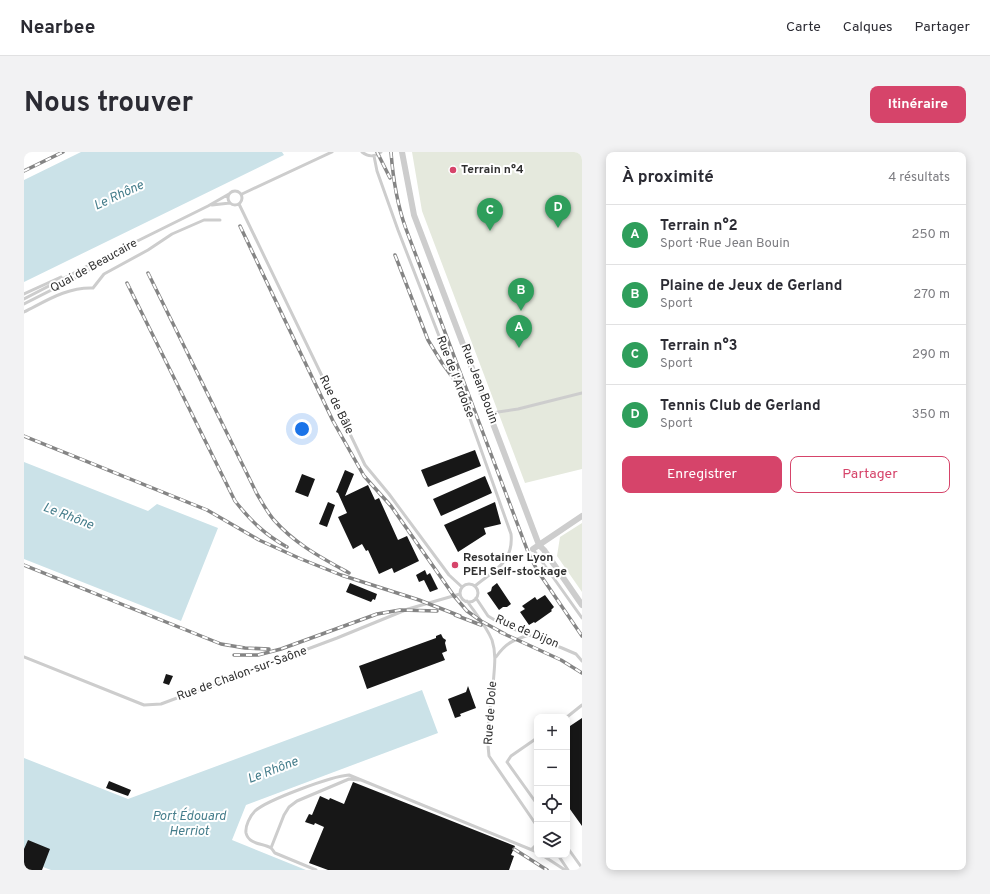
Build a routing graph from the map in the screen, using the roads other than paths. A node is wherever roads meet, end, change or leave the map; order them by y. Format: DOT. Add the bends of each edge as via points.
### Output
graph roads {
  1 [pos="332,152"];
  2 [pos="362,152"];
  3 [pos="381,152"];
  4 [pos="402,152"];
  5 [pos="374,156"];
  6 [pos="229,194"];
  7 [pos="242,194"];
  8 [pos="230,203"];
  9 [pos="239,204"];
  10 [pos="208,206"];
  11 [pos="220,220"];
  12 [pos="105,257"];
  13 [pos="70,274"];
  14 [pos="24,294"];
  15 [pos="24,299"];
  16 [pos="24,304"];
  17 [pos="24,312"];
  18 [pos="582,393"];
  19 [pos="490,415"];
  20 [pos="582,516"];
  21 [pos="539,544"];
  22 [pos="533,549"];
  23 [pos="475,586"];
  24 [pos="462,587"];
  25 [pos="460,594"];
  26 [pos="476,598"];
  27 [pos="466,602"];
  28 [pos="582,605"];
  29 [pos="582,618"];
  30 [pos="529,635"];
  31 [pos="24,657"];
  32 [pos="496,658"];
  33 [pos="582,661"];
  34 [pos="582,705"];
  35 [pos="570,715"];
  36 [pos="534,740"];
  37 [pos="359,780"];
  38 [pos="534,800"];
  39 [pos="534,822"];
  40 [pos="271,848"];
  41 [pos="532,849"];
  42 [pos="570,851"];
  43 [pos="547,858"];
  44 [pos="560,858"];
  45 [pos="582,868"];
  46 [pos="316,870"];
  47 [pos="565,870"];
  48 [pos="568,870"];
  1 -- 7 [label="lane, Quai de Beaucaire"];
  2 -- 5 [label="lane"];
  3 -- 5 [label="lane"];
  4 -- 19 [label="street, Rue Jean Bouin" via="414,215"];
  5 -- 23 [label="lane, Rue de l'Ardoise" via="398,230 458,385 511,534 509,557"];
  6 -- 7 [label="lane, Quai de Beaucaire" via="237,190"];
  6 -- 8 [label="lane"];
  6 -- 10 [label="lane, Quai de Beaucaire"];
  7 -- 9 [label="lane"];
  8 -- 9 [label="lane, Quai de Beaucaire"];
  8 -- 10 [label="lane, Quai de Beaucaire"];
  9 -- 24 [label="lane, Rue de Bâle" via="365,465 390,494 449,575"];
  10 -- 12 [label="lane, Quai de Beaucaire"];
  11 -- 17 [label="lane" via="204,220 172,234 104,274 93,288 66,292"];
  12 -- 13 [label="lane"];
  12 -- 16 [label="lane, Quai de Beaucaire" via="85,273"];
  13 -- 14 [label="lane"];
  13 -- 15 [label="lane"];
  18 -- 19 [label="lane"];
  19 -- 21 [label="street, Rue Jean Bouin"];
  20 -- 21 [label="street"];
  21 -- 22 [label="street"];
  21 -- 28 [label="street, Rue Jean Bouin"];
  22 -- 29 [label="lane"];
  23 -- 24 [label="lane" via="469,584"];
  23 -- 26 [label="lane" via="478,590"];
  24 -- 25 [label="lane"];
  25 -- 27 [label="lane"];
  25 -- 31 [label="lane, Rue de Chalon-sur-Saône" via="408,609 161,704 144,705"];
  26 -- 27 [label="lane"];
  26 -- 30 [label="lane, Rue de Dijon" via="488,616"];
  27 -- 32 [label="lane, Rue de Dole" via="485,627"];
  30 -- 32 [label="lane" via="504,646"];
  30 -- 33 [label="lane, Rue de Dijon" via="576,654"];
  32 -- 39 [label="lane, Rue de Dole" via="489,718 489,756"];
  34 -- 35 [label="lane"];
  36 -- 38 [label="lane" via="511,756 507,762"];
  37 -- 40 [label="lane" via="349,779 294,804 284,815"];
  37 -- 40 [label="lane" via="349,774 341,775 264,805 255,811 247,825 248,837 255,843"];
  37 -- 41 [label="lane"];
  40 -- 46 [label="lane" via="275,853"];
  42 -- 45 [label="lane"];
  43 -- 47 [label="lane"];
  44 -- 48 [label="lane"];
}
